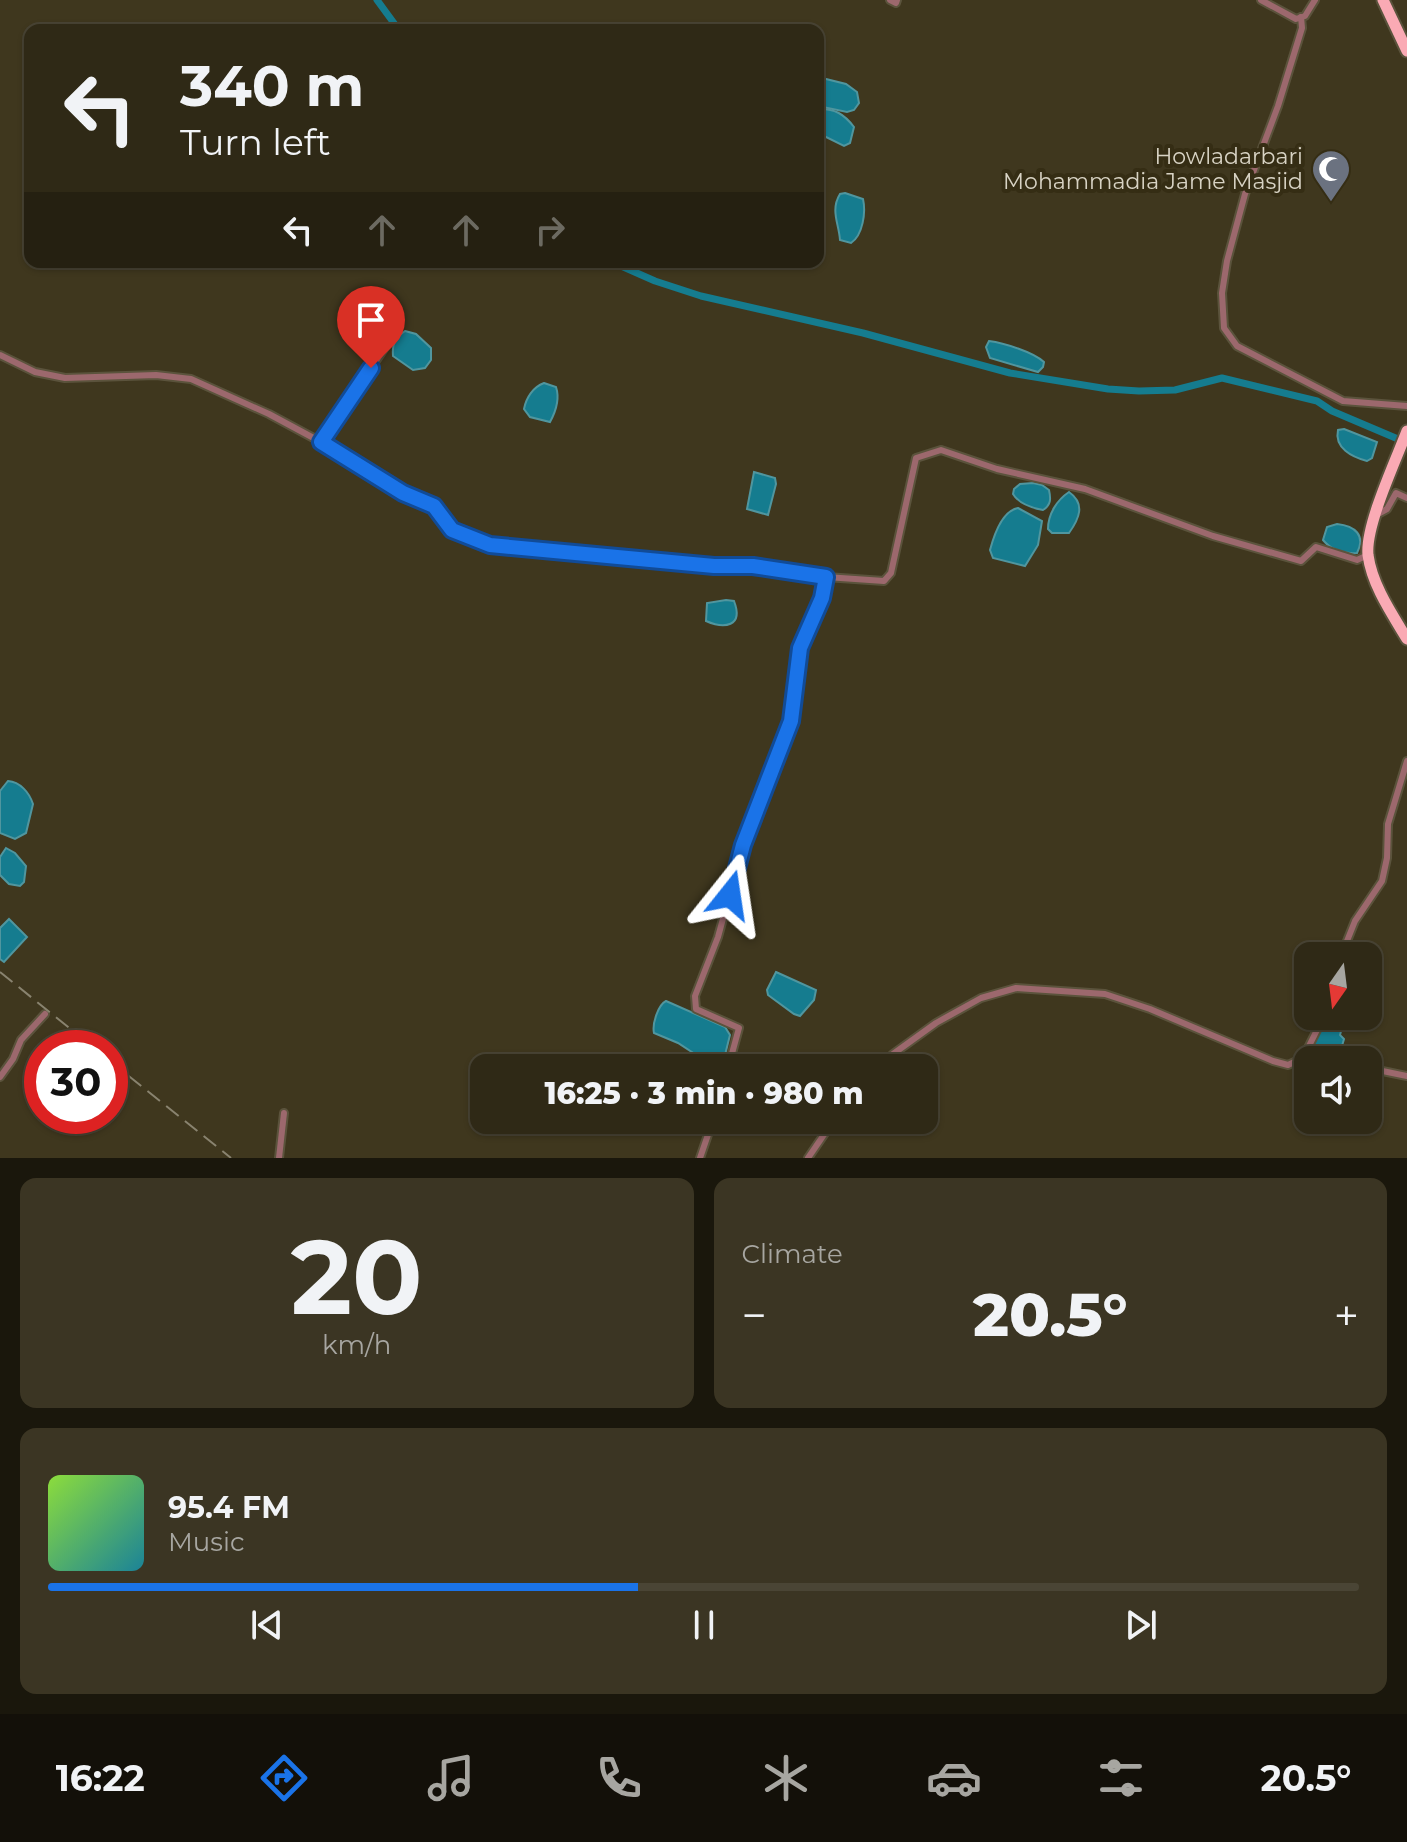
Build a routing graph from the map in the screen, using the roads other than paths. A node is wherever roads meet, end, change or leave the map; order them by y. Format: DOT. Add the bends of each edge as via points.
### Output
graph roads {
  1 [pos="890,0"];
  2 [pos="897,0"];
  3 [pos="1261,0"];
  4 [pos="1315,0"];
  5 [pos="1383,0"];
  6 [pos="1301,17"];
  7 [pos="1407,51"];
  8 [pos="388,343"];
  9 [pos="0,355"];
  10 [pos="1407,406"];
  11 [pos="1407,431"];
  12 [pos="321,442"];
  13 [pos="1407,498"];
  14 [pos="1376,515"];
  15 [pos="1368,554"];
  16 [pos="826,577"];
  17 [pos="1407,639"];
  18 [pos="1407,761"];
  19 [pos="1347,942"];
  20 [pos="45,1014"];
  21 [pos="732,1054"];
  22 [pos="893,1054"];
  23 [pos="1294,1062"];
  24 [pos="1382,1071"];
  25 [pos="1407,1076"];
  26 [pos="0,1077"];
  27 [pos="284,1113"];
  28 [pos="708,1134"];
  29 [pos="824,1134"];
  30 [pos="279,1158"];
  31 [pos="700,1158"];
  32 [pos="808,1158"];
  1 -- 2 [label="street"];
  3 -- 6 [label="street"];
  4 -- 6 [label="street"];
  5 -- 7 [label="highway"];
  6 -- 10 [label="street" via="1302,28 1227,261 1224,328 1237,346 1343,401"];
  8 -- 12 [label="street"];
  9 -- 12 [label="street" via="35,372 65,378 191,379"];
  11 -- 14 [label="highway"];
  12 -- 16 [label="street" via="434,506 452,530 490,545 753,566"];
  13 -- 14 [label="street" via="1396,493 1387,509"];
  14 -- 15 [label="highway"];
  15 -- 16 [label="street" via="1357,560 1316,547 1301,561 1267,553 1085,489 941,450 916,458 887,580"];
  15 -- 17 [label="highway" via="1383,598"];
  16 -- 21 [label="street" via="800,648 791,721 743,845 718,937 695,996 696,1009 739,1028"];
  18 -- 19 [label="street" via="1388,824 1382,881"];
  20 -- 26 [label="street" via="21,1040"];
  22 -- 23 [label="street" via="981,998 1016,988 1105,994 1273,1061"];
  24 -- 25 [label="street"];
  27 -- 30 [label="street"];
  28 -- 31 [label="street"];
  29 -- 32 [label="street"];
}
